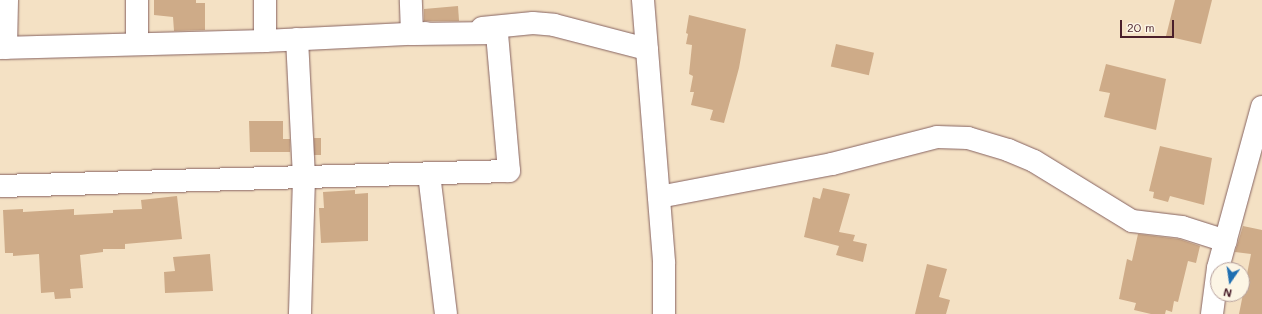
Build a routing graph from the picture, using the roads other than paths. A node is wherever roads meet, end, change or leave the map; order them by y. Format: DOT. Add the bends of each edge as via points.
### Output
graph roads {
  1 [pos="7,0"];
  2 [pos="137,0"];
  3 [pos="265,0"];
  4 [pos="410,0"];
  5 [pos="643,0"];
  6 [pos="412,34"];
  7 [pos="298,39"];
  8 [pos="265,41"];
  9 [pos="137,44"];
  10 [pos="3,48"];
  11 [pos="647,49"];
  12 [pos="1262,107"];
  13 [pos="429,174"];
  14 [pos="304,178"];
  15 [pos="0,186"];
  16 [pos="659,197"];
  17 [pos="1226,241"];
  18 [pos="300,314"];
  19 [pos="446,314"];
  20 [pos="664,314"];
  21 [pos="1212,314"];
  1 -- 10 [label="street"];
  2 -- 9 [label="street"];
  3 -- 8 [label="street"];
  4 -- 6 [label="street"];
  5 -- 11 [label="street"];
  6 -- 7 [label="street"];
  6 -- 11 [label="street" via="533,23 554,25"];
  6 -- 13 [label="street" via="497,33 509,171"];
  7 -- 8 [label="street"];
  7 -- 14 [label="street"];
  8 -- 9 [label="street"];
  9 -- 10 [label="street"];
  11 -- 16 [label="street"];
  12 -- 17 [label="street"];
  13 -- 14 [label="street"];
  13 -- 19 [label="street"];
  14 -- 15 [label="street"];
  14 -- 18 [label="street"];
  16 -- 17 [label="street" via="832,164 918,141 968,138 1034,161 1132,221 1182,227"];
  16 -- 20 [label="street" via="664,263"];
  17 -- 21 [label="street" via="1218,268"];
}
